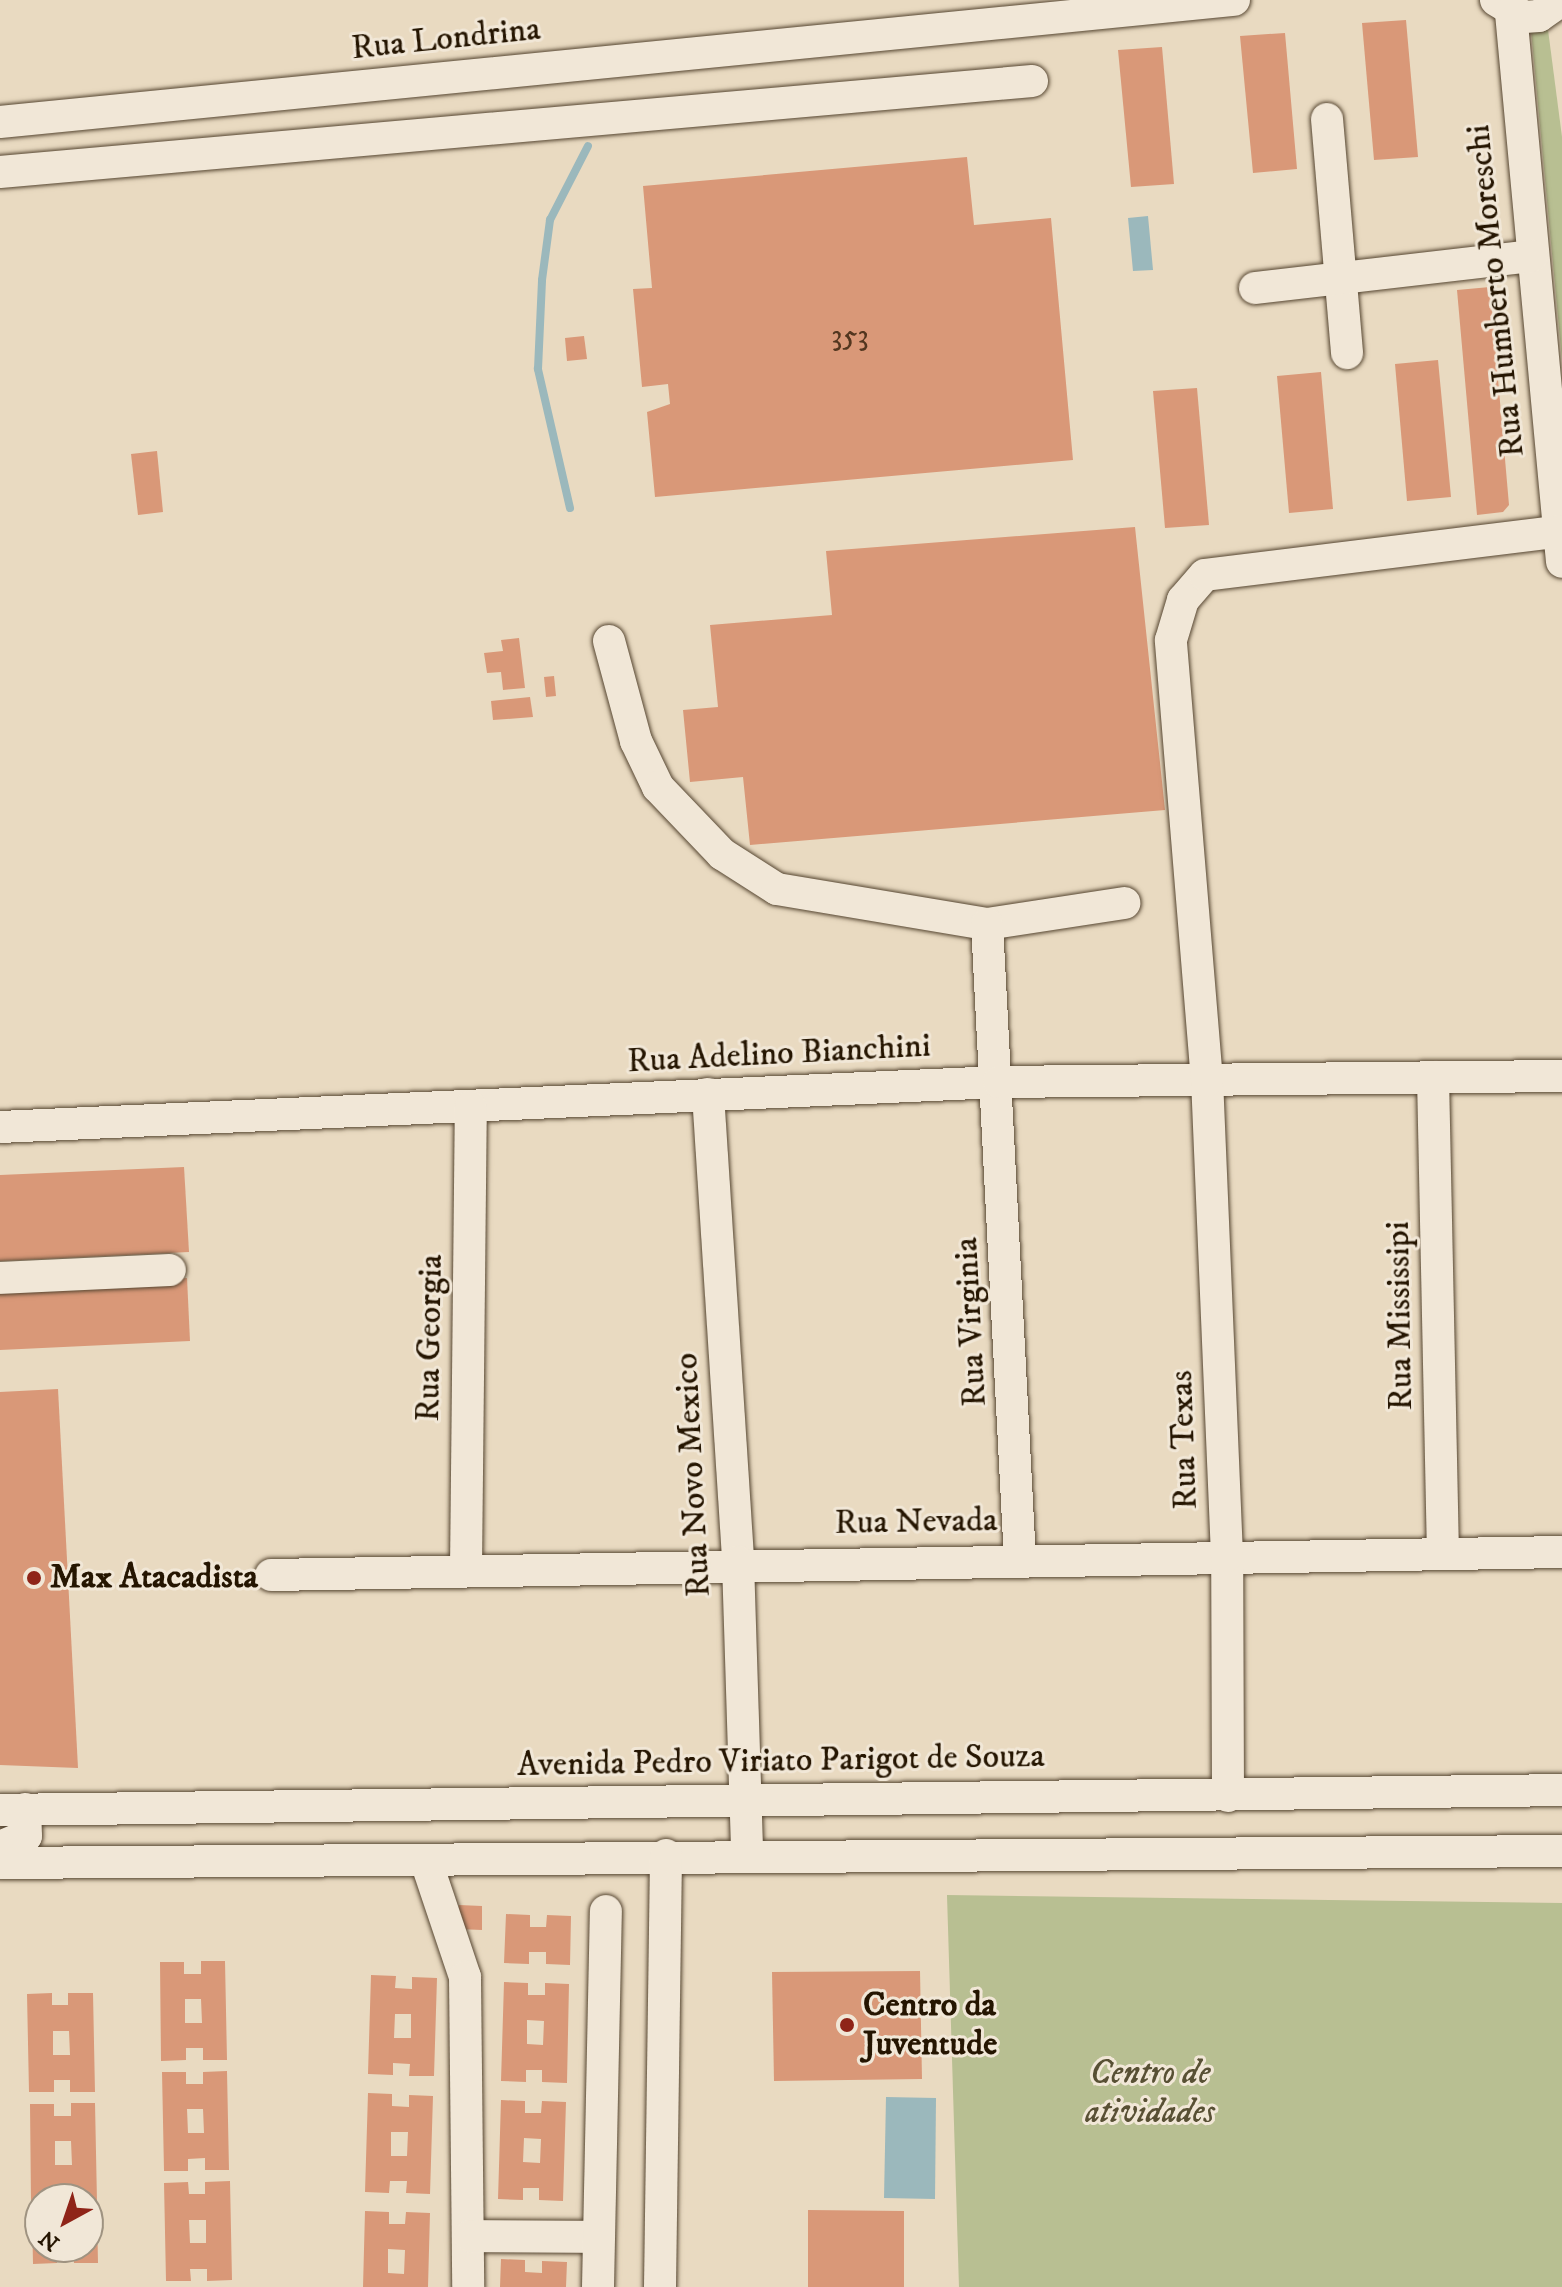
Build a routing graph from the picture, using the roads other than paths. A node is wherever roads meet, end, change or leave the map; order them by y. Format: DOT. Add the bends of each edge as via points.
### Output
graph roads {
  1 [pos="1234,0"];
  2 [pos="1562,0"];
  3 [pos="1503,6"];
  4 [pos="1032,81"];
  5 [pos="1327,119"];
  6 [pos="0,122"];
  7 [pos="0,172"];
  8 [pos="1532,256"];
  9 [pos="1340,278"];
  10 [pos="1255,288"];
  11 [pos="1347,353"];
  12 [pos="1561,541"];
  13 [pos="609,641"];
  14 [pos="1124,903"];
  15 [pos="987,924"];
  16 [pos="1562,1076"];
  17 [pos="1433,1077"];
  18 [pos="1207,1081"];
  19 [pos="999,1082"];
  20 [pos="708,1094"];
  21 [pos="471,1107"];
  22 [pos="0,1127"];
  23 [pos="170,1270"];
  24 [pos="0,1278"];
  25 [pos="1562,1552"];
  26 [pos="1443,1553"];
  27 [pos="1227,1556"];
  28 [pos="1020,1559"];
  29 [pos="738,1562"];
  30 [pos="466,1569"];
  31 [pos="271,1575"];
  32 [pos="1562,1790"];
  33 [pos="1228,1796"];
  34 [pos="744,1798"];
  35 [pos="12,1809"];
  36 [pos="0,1847"];
  37 [pos="1562,1851"];
  38 [pos="747,1853"];
  39 [pos="666,1855"];
  40 [pos="426,1861"];
  41 [pos="0,1863"];
  42 [pos="606,1911"];
  43 [pos="470,2236"];
  44 [pos="599,2237"];
  45 [pos="468,2287"];
  46 [pos="598,2287"];
  47 [pos="660,2287"];
  1 -- 6 [label="street, Rua Londrina"];
  2 -- 3 [label="street" via="1539,16"];
  3 -- 8 [label="street, Rua Humberto Moreschi"];
  4 -- 7 [label="street"];
  5 -- 9 [label="street"];
  8 -- 9 [label="street"];
  8 -- 12 [label="street, Rua Humberto Moreschi"];
  9 -- 10 [label="street"];
  9 -- 11 [label="street"];
  12 -- 18 [label="street, Rua Texas" via="1205,575 1183,600 1171,640"];
  13 -- 15 [label="street" via="636,741 658,787 722,854 777,889"];
  14 -- 15 [label="street"];
  15 -- 19 [label="street, Rua Virginia"];
  16 -- 17 [label="street, Rua Adelino Bianchini"];
  17 -- 18 [label="street, Rua Adelino Bianchini"];
  17 -- 26 [label="street, Rua Mississipi"];
  18 -- 19 [label="street, Rua Adelino Bianchini"];
  18 -- 27 [label="street, Rua Texas"];
  19 -- 20 [label="street, Rua Adelino Bianchini"];
  19 -- 28 [label="street, Rua Virginia"];
  20 -- 21 [label="street, Rua Adelino Bianchini"];
  20 -- 29 [label="street, Rua Novo Mexico"];
  21 -- 22 [label="street, Rua Adelino Bianchini"];
  21 -- 30 [label="street, Rua Georgia"];
  23 -- 24 [label="street"];
  25 -- 26 [label="street, Rua Nevada"];
  26 -- 27 [label="street, Rua Nevada"];
  27 -- 28 [label="street, Rua Nevada"];
  27 -- 33 [label="street, Rua Texas"];
  28 -- 29 [label="street, Rua Nevada"];
  29 -- 30 [label="street, Rua Nevada"];
  29 -- 34 [label="street, Rua Novo Mexico"];
  30 -- 31 [label="street, Rua Nevada"];
  32 -- 33 [label="street, Avenida Pedro Viriato Parigot de Souza"];
  33 -- 34 [label="street, Avenida Pedro Viriato Parigot de Souza"];
  34 -- 35 [label="street, Avenida Pedro Viriato Parigot de Souza"];
  34 -- 38 [label="street, Rua Novo Mexico"];
  35 -- 36 [label="street" via="26,1836"];
  37 -- 38 [label="street"];
  38 -- 39 [label="street"];
  39 -- 40 [label="street"];
  39 -- 47 [label="street"];
  40 -- 41 [label="street"];
  40 -- 43 [label="street" via="465,1977"];
  42 -- 44 [label="street"];
  43 -- 44 [label="street"];
  43 -- 45 [label="street"];
  44 -- 46 [label="street"];
}
